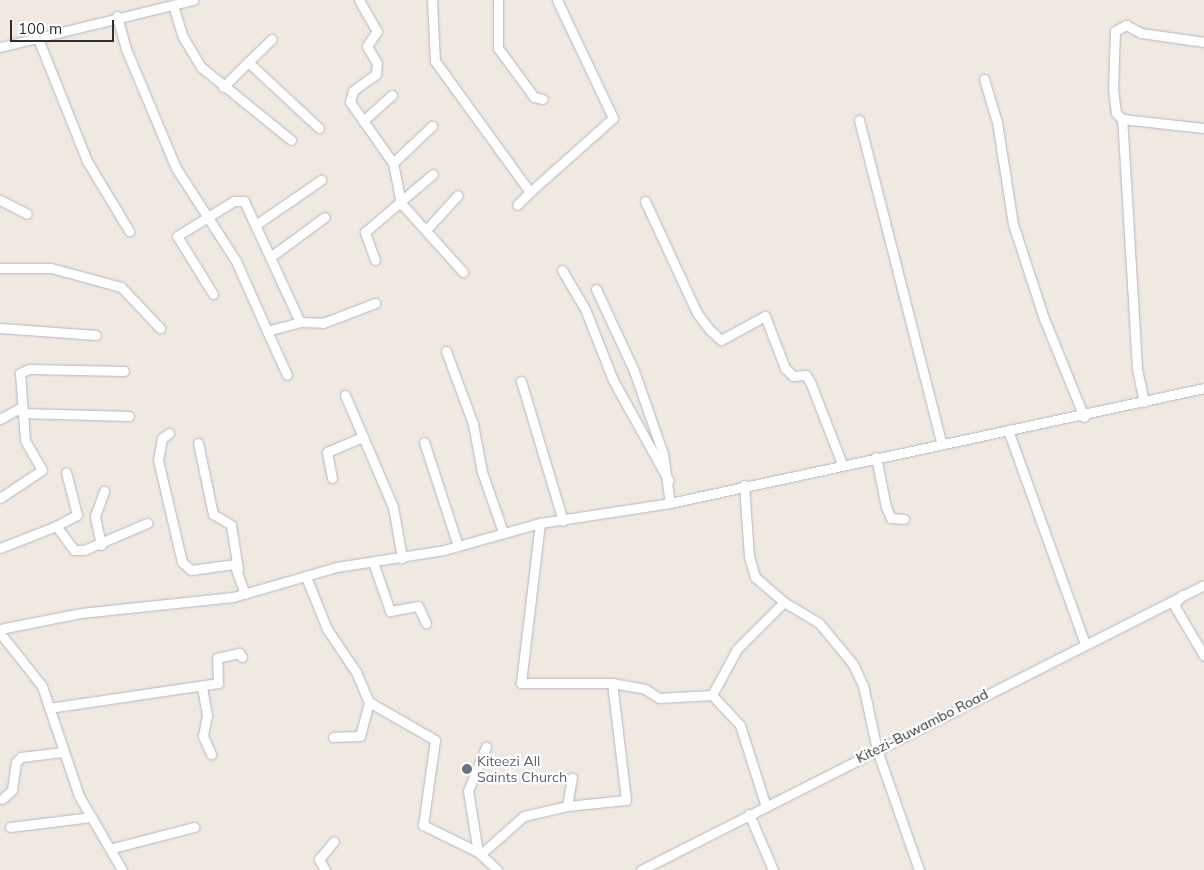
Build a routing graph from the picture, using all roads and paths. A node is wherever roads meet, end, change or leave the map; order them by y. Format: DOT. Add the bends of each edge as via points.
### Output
graph roads {
  1 [pos="146,0"];
  2 [pos="193,0"];
  3 [pos="359,0"];
  4 [pos="432,0"];
  5 [pos="498,0"];
  6 [pos="557,0"];
  7 [pos="173,5"];
  8 [pos="150,9"];
  9 [pos="117,16"];
  10 [pos="37,36"];
  11 [pos="272,39"];
  12 [pos="1204,42"];
  13 [pos="0,47"];
  14 [pos="248,62"];
  15 [pos="984,79"];
  16 [pos="223,87"];
  17 [pos="392,95"];
  18 [pos="544,99"];
  19 [pos="1122,119"];
  20 [pos="858,120"];
  21 [pos="363,121"];
  22 [pos="432,126"];
  23 [pos="319,128"];
  24 [pos="1204,128"];
  25 [pos="291,140"];
  26 [pos="393,163"];
  27 [pos="433,174"];
  28 [pos="321,180"];
  29 [pos="530,192"];
  30 [pos="458,195"];
  31 [pos="0,200"];
  32 [pos="645,201"];
  33 [pos="401,203"];
  34 [pos="517,205"];
  35 [pos="27,214"];
  36 [pos="325,217"];
  37 [pos="209,218"];
  38 [pos="257,224"];
  39 [pos="426,230"];
  40 [pos="129,231"];
  41 [pos="273,255"];
  42 [pos="375,260"];
  43 [pos="0,268"];
  44 [pos="562,270"];
  45 [pos="463,272"];
  46 [pos="596,289"];
  47 [pos="213,294"];
  48 [pos="375,303"];
  49 [pos="300,322"];
  50 [pos="0,328"];
  51 [pos="160,328"];
  52 [pos="267,331"];
  53 [pos="96,335"];
  54 [pos="446,351"];
  55 [pos="124,371"];
  56 [pos="287,375"];
  57 [pos="521,381"];
  58 [pos="1204,388"];
  59 [pos="345,395"];
  60 [pos="1144,402"];
  61 [pos="21,410"];
  62 [pos="129,416"];
  63 [pos="1084,417"];
  64 [pos="0,419"];
  65 [pos="1008,430"];
  66 [pos="169,433"];
  67 [pos="363,437"];
  68 [pos="941,441"];
  69 [pos="424,442"];
  70 [pos="198,443"];
  71 [pos="876,457"];
  72 [pos="842,464"];
  73 [pos="66,472"];
  74 [pos="332,478"];
  75 [pos="669,481"];
  76 [pos="744,485"];
  77 [pos="104,491"];
  78 [pos="0,498"];
  79 [pos="670,503"];
  80 [pos="904,519"];
  81 [pos="563,521"];
  82 [pos="147,523"];
  83 [pos="540,523"];
  84 [pos="56,526"];
  85 [pos="503,532"];
  86 [pos="101,545"];
  87 [pos="458,546"];
  88 [pos="0,548"];
  89 [pos="402,558"];
  90 [pos="373,562"];
  91 [pos="238,569"];
  92 [pos="306,577"];
  93 [pos="1204,585"];
  94 [pos="1186,591"];
  95 [pos="245,594"];
  96 [pos="784,602"];
  97 [pos="426,623"];
  98 [pos="0,631"];
  99 [pos="1085,644"];
  100 [pos="1204,656"];
  101 [pos="242,657"];
  102 [pos="612,683"];
  103 [pos="202,687"];
  104 [pos="712,695"];
  105 [pos="369,702"];
  106 [pos="49,708"];
  107 [pos="333,737"];
  108 [pos="486,747"];
  109 [pos="877,750"];
  110 [pos="63,752"];
  111 [pos="211,754"];
  112 [pos="572,777"];
  113 [pos="2,799"];
  114 [pos="567,806"];
  115 [pos="766,808"];
  116 [pos="748,814"];
  117 [pos="90,817"];
  118 [pos="10,827"];
  119 [pos="194,827"];
  120 [pos="334,841"];
  121 [pos="113,848"];
  122 [pos="480,853"];
  123 [pos="122,870"];
  124 [pos="325,870"];
  125 [pos="497,870"];
  126 [pos="641,870"];
  127 [pos="773,870"];
  128 [pos="919,870"];
  1 -- 8 [label="street"];
  2 -- 7 [label="street"];
  3 -- 21 [label="street" via="376,31 367,46 378,63 376,74 353,91 350,102"];
  4 -- 29 [label="street" via="431,40 438,67"];
  5 -- 18 [label="street" via="498,48 534,97"];
  6 -- 29 [label="street" via="613,118"];
  7 -- 8 [label="street"];
  7 -- 16 [label="street" via="194,58"];
  8 -- 9 [label="street"];
  9 -- 10 [label="street"];
  9 -- 37 [label="street" via="126,50 172,160"];
  10 -- 13 [label="street"];
  10 -- 40 [label="street" via="87,160"];
  11 -- 14 [label="street"];
  12 -- 19 [label="street" via="1141,33 1126,25 1116,31 1113,89 1116,113"];
  14 -- 16 [label="street"];
  14 -- 23 [label="street"];
  15 -- 63 [label="street" via="997,122 1013,224 1043,316"];
  16 -- 25 [label="street"];
  17 -- 21 [label="street"];
  19 -- 24 [label="street"];
  19 -- 60 [label="street" via="1137,368"];
  20 -- 68 [label="street"];
  21 -- 26 [label="street"];
  22 -- 26 [label="street"];
  26 -- 33 [label="street"];
  27 -- 33 [label="street"];
  28 -- 38 [label="street"];
  29 -- 34 [label="street"];
  30 -- 39 [label="street"];
  31 -- 35 [label="street"];
  32 -- 72 [label="street" via="697,313 710,330 721,340 765,316 785,368 793,376 806,375 811,384"];
  33 -- 39 [label="street"];
  33 -- 42 [label="street" via="364,232"];
  36 -- 41 [label="street"];
  37 -- 38 [label="street" via="234,201 244,200"];
  37 -- 47 [label="street" via="177,236"];
  37 -- 52 [label="street" via="236,261"];
  38 -- 41 [label="street"];
  39 -- 45 [label="street"];
  41 -- 49 [label="street"];
  43 -- 51 [label="street" via="51,268 121,287"];
  44 -- 75 [label="street" via="585,309 612,380"];
  46 -- 75 [label="street" via="634,371"];
  48 -- 49 [label="street" via="323,323"];
  49 -- 52 [label="street"];
  50 -- 53 [label="street"];
  52 -- 56 [label="street"];
  54 -- 85 [label="street" via="473,424 482,472"];
  55 -- 61 [label="street" via="26,369 20,372"];
  57 -- 81 [label="street"];
  58 -- 60 [label="street"];
  59 -- 67 [label="street"];
  60 -- 63 [label="street"];
  61 -- 62 [label="street"];
  61 -- 64 [label="street"];
  61 -- 78 [label="street" via="25,440 42,472"];
  63 -- 65 [label="street"];
  65 -- 68 [label="street"];
  65 -- 99 [label="street"];
  66 -- 91 [label="street" via="162,438 158,460 182,562 192,570 234,564"];
  67 -- 74 [label="street" via="327,452"];
  67 -- 89 [label="street" via="394,507"];
  68 -- 71 [label="street"];
  69 -- 87 [label="street"];
  70 -- 91 [label="street" via="213,514 231,525"];
  71 -- 72 [label="street"];
  71 -- 80 [label="street" via="890,518"];
  72 -- 76 [label="street"];
  73 -- 84 [label="street" via="77,515"];
  75 -- 79 [label="street"];
  76 -- 79 [label="street"];
  76 -- 96 [label="street" via="749,556 755,577"];
  77 -- 86 [label="street" via="95,516"];
  79 -- 81 [label="street"];
  81 -- 83 [label="street"];
  82 -- 86 [label="street"];
  83 -- 85 [label="street"];
  83 -- 102 [label="street" via="521,683"];
  84 -- 86 [label="street" via="74,550"];
  84 -- 88 [label="street"];
  85 -- 87 [label="street"];
  87 -- 89 [label="street"];
  89 -- 90 [label="street"];
  90 -- 92 [label="street"];
  90 -- 97 [label="street" via="390,611 418,606"];
  91 -- 95 [label="street"];
  92 -- 95 [label="street"];
  92 -- 105 [label="street" via="327,629 356,672"];
  93 -- 94 [label="street, Kitezi-Buwambo Road"];
  94 -- 99 [label="street, Kitezi-Buwambo Road"];
  94 -- 100 [label="street" via="1174,605"];
  95 -- 98 [label="street" via="81,613"];
  96 -- 104 [label="street" via="737,649"];
  96 -- 109 [label="street" via="819,623 853,664 872,715"];
  98 -- 106 [label="street" via="36,678"];
  99 -- 109 [label="street, Kitezi-Buwambo Road"];
  101 -- 103 [label="street" via="239,653 218,657 219,682"];
  102 -- 104 [label="street" via="645,689 658,698"];
  102 -- 114 [label="street" via="626,800"];
  103 -- 106 [label="street"];
  103 -- 111 [label="street" via="207,715 203,736"];
  104 -- 115 [label="street" via="740,725"];
  105 -- 107 [label="street" via="360,736"];
  105 -- 122 [label="street" via="435,740 423,825"];
  106 -- 110 [label="street"];
  108 -- 122 [label="street" via="468,791"];
  109 -- 115 [label="street, Kitezi-Buwambo Road"];
  109 -- 128 [label="street"];
  110 -- 113 [label="street" via="21,757 16,762 12,790"];
  110 -- 117 [label="street"];
  112 -- 114 [label="street"];
  114 -- 122 [label="street" via="519,819"];
  115 -- 116 [label="street, Kitezi-Buwambo Road"];
  116 -- 126 [label="street, Kitezi-Buwambo Road"];
  116 -- 127 [label="street"];
  117 -- 118 [label="street"];
  117 -- 121 [label="street"];
  119 -- 121 [label="street"];
  120 -- 124 [label="street" via="319,859"];
  121 -- 123 [label="street"];
  122 -- 125 [label="street"];
}
